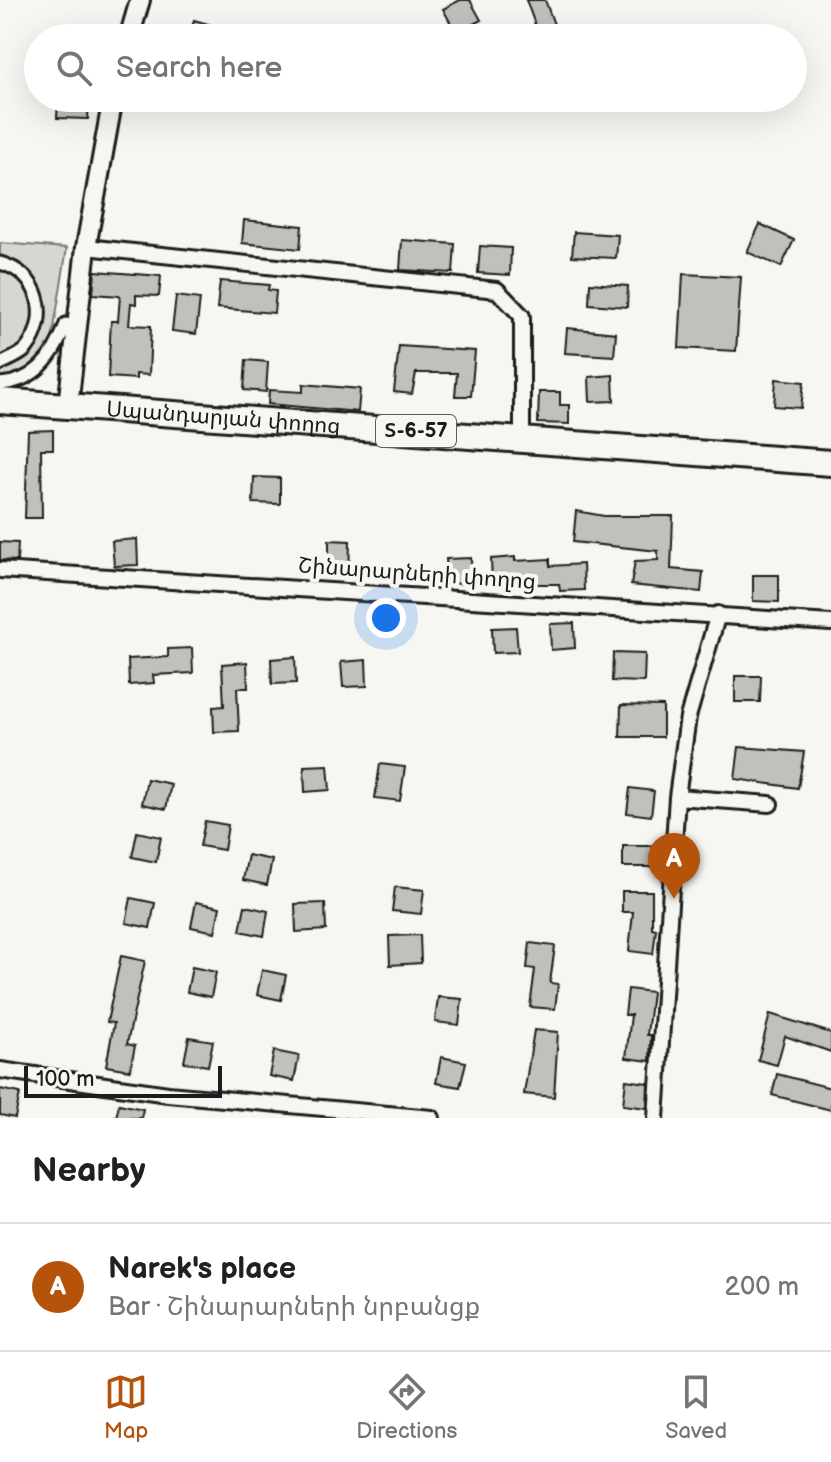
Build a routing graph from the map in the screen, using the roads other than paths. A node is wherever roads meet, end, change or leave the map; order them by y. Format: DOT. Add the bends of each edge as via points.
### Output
graph roads {
  1 [pos="140,0"];
  2 [pos="133,24"];
  3 [pos="110,112"];
  4 [pos="86,247"];
  5 [pos="0,263"];
  6 [pos="66,324"];
  7 [pos="0,364"];
  8 [pos="0,384"];
  9 [pos="0,401"];
  10 [pos="68,406"];
  11 [pos="522,438"];
  12 [pos="831,463"];
  13 [pos="0,570"];
  14 [pos="718,614"];
  15 [pos="831,623"];
  16 [pos="677,797"];
  17 [pos="770,804"];
  18 [pos="0,1070"];
  19 [pos="432,1118"];
  20 [pos="656,1118"];
  1 -- 2 [label="street"];
  3 -- 4 [label="street"];
  4 -- 10 [label="street"];
  4 -- 11 [label="street" via="497,290 522,316"];
  5 -- 7 [label="street" via="16,267 37,291 41,323 26,350"];
  6 -- 8 [label="street" via="47,362 30,376"];
  9 -- 10 [label="main road, Սպանդարյան փողոց / Տ-6-57"];
  10 -- 11 [label="main road, Սպանդարյան փողոց / Տ-6-57"];
  11 -- 12 [label="main road, Սպանդարյան փողոց / Տ-6-57"];
  13 -- 14 [label="street, Շինարարների փողոց"];
  14 -- 15 [label="street, Շինարարների փողոց"];
  14 -- 16 [label="street" via="688,717"];
  16 -- 17 [label="street"];
  16 -- 20 [label="street"];
  18 -- 19 [label="street" via="168,1094"];
}
